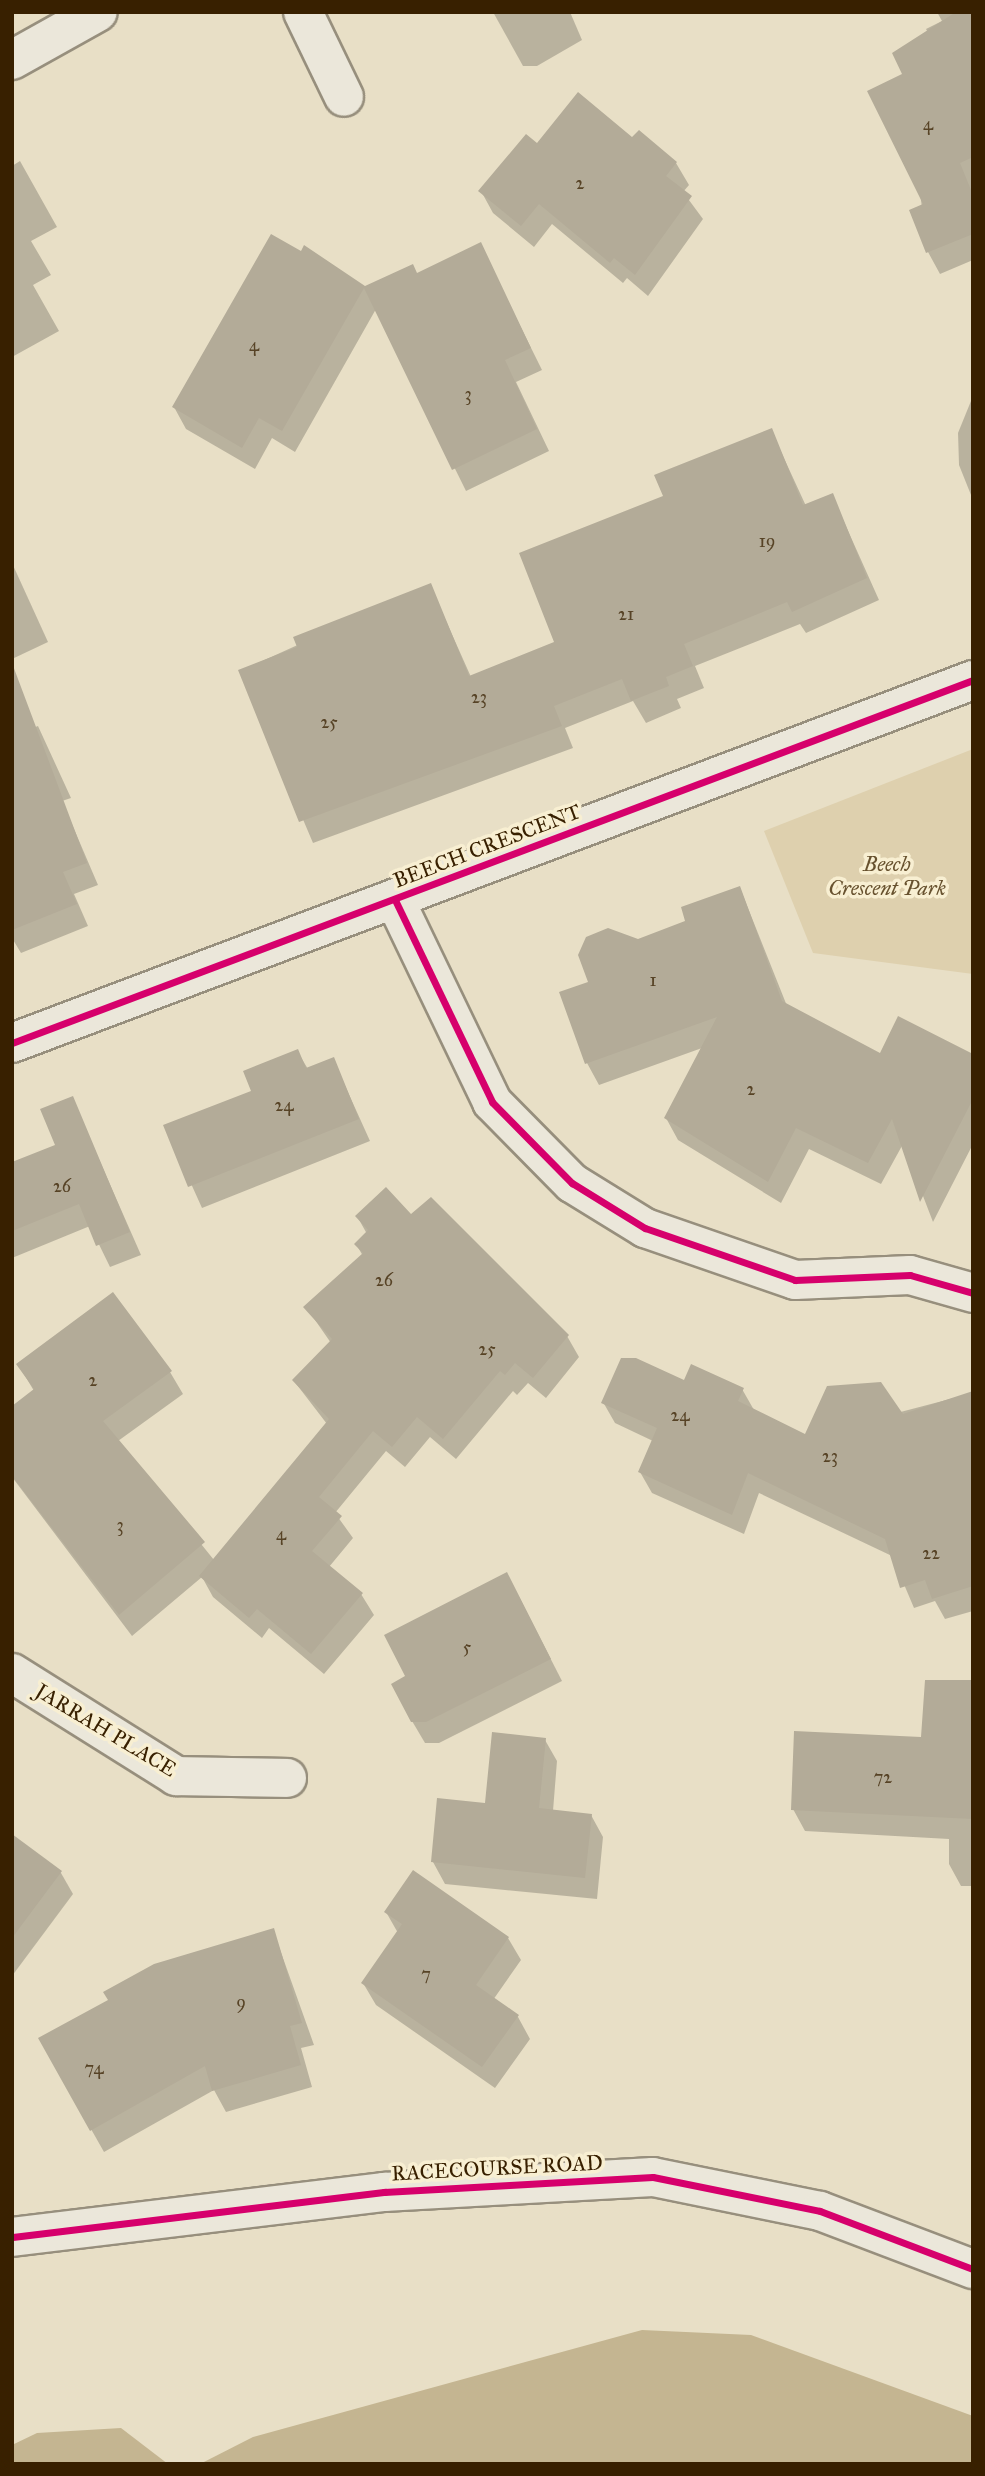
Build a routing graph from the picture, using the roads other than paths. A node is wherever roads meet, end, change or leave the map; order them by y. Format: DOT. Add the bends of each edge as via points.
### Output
graph roads {
  1 [pos="98,12"];
  2 [pos="303,12"];
  3 [pos="12,60"];
  4 [pos="344,97"];
  5 [pos="973,680"];
  6 [pos="395,900"];
  7 [pos="12,1043"];
  8 [pos="973,1293"];
  9 [pos="12,1673"];
  10 [pos="287,1778"];
  11 [pos="12,2237"];
  12 [pos="973,2269"];
  1 -- 3 [label="street"];
  2 -- 4 [label="street"];
  5 -- 6 [label="street, BEECH CRESCENT"];
  6 -- 7 [label="street, BEECH CRESCENT"];
  6 -- 8 [label="street" via="492,1102 572,1183 645,1228 795,1280 910,1275"];
  9 -- 10 [label="street, JARRAH PLACE" via="176,1776"];
  11 -- 12 [label="street, RACECOURSE ROAD" via="384,2192 653,2177 820,2211"];
}
